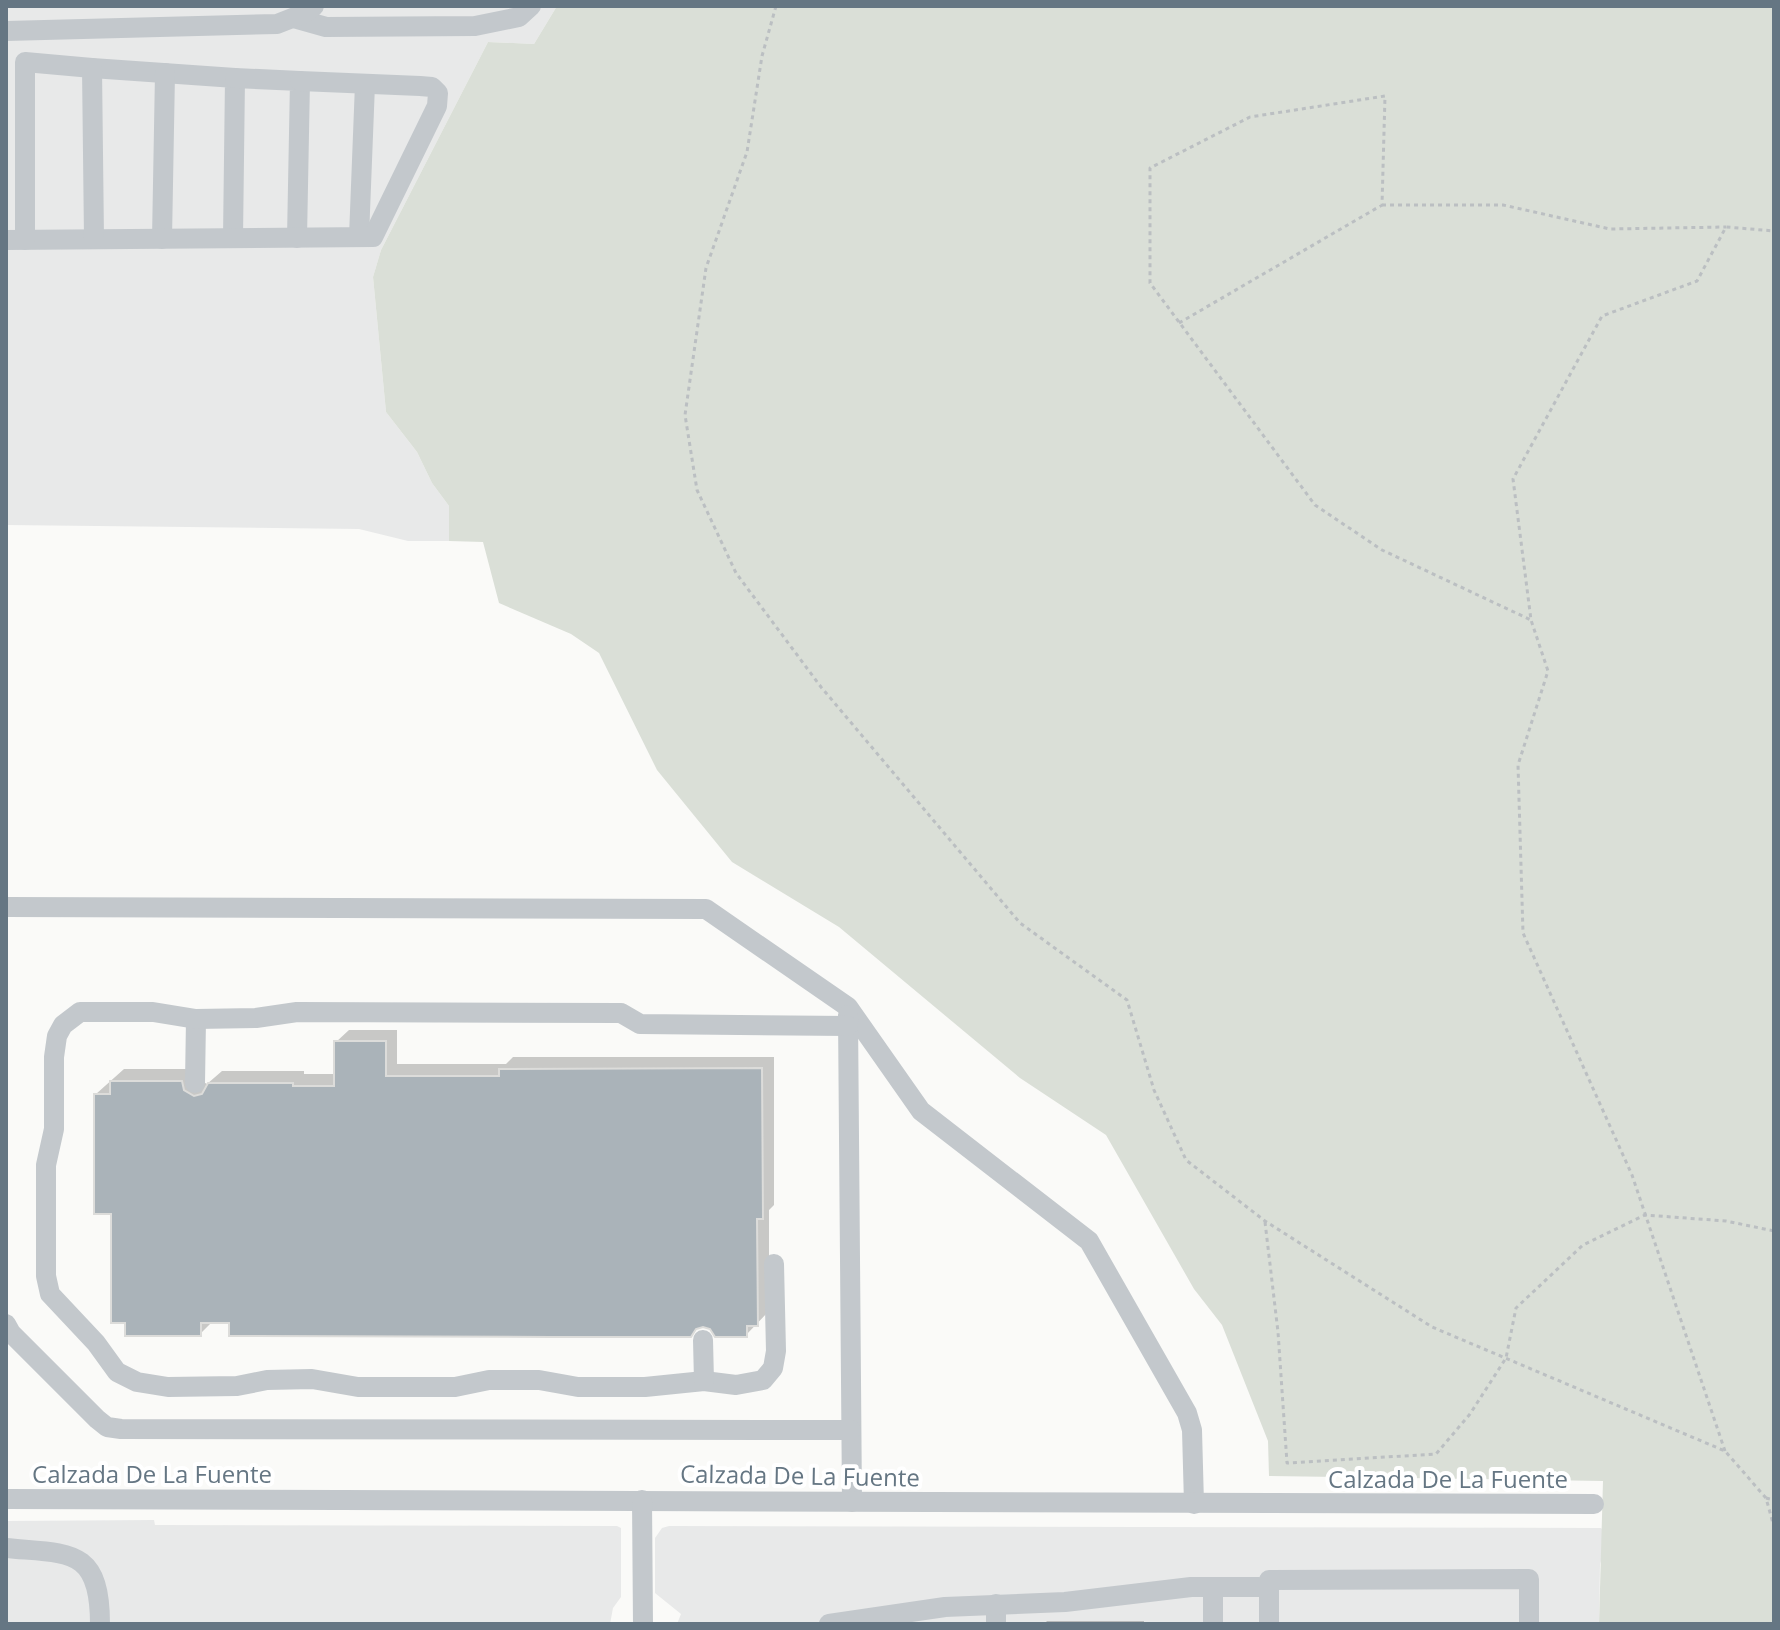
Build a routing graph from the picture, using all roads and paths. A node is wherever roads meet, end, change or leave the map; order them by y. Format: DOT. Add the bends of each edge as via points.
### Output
graph roads {
  1 [pos="314,6"];
  2 [pos="531,6"];
  3 [pos="776,6"];
  4 [pos="294,18"];
  5 [pos="6,31"];
  6 [pos="92,68"];
  7 [pos="165,73"];
  8 [pos="235,78"];
  9 [pos="300,81"];
  10 [pos="365,84"];
  11 [pos="1382,205"];
  12 [pos="1726,227"];
  13 [pos="1774,231"];
  14 [pos="359,237"];
  15 [pos="233,238"];
  16 [pos="297,238"];
  17 [pos="94,239"];
  18 [pos="162,239"];
  19 [pos="16,240"];
  20 [pos="1179,323"];
  21 [pos="1531,620"];
  22 [pos="6,907"];
  23 [pos="848,1016"];
  24 [pos="196,1019"];
  25 [pos="195,1083"];
  26 [pos="1645,1215"];
  27 [pos="1265,1221"];
  28 [pos="1774,1231"];
  29 [pos="774,1264"];
  30 [pos="6,1324"];
  31 [pos="703,1340"];
  32 [pos="1506,1358"];
  33 [pos="704,1381"];
  34 [pos="851,1430"];
  35 [pos="1725,1451"];
  36 [pos="1766,1498"];
  37 [pos="6,1499"];
  38 [pos="642,1500"];
  39 [pos="1774,1500"];
  40 [pos="852,1502"];
  41 [pos="1194,1504"];
  42 [pos="1594,1504"];
  43 [pos="1774,1527"];
  44 [pos="6,1548"];
  45 [pos="1213,1587"];
  46 [pos="1259,1587"];
  47 [pos="996,1614"];
  48 [pos="876,1620"];
  49 [pos="100,1624"];
  50 [pos="643,1624"];
  51 [pos="829,1624"];
  52 [pos="1213,1624"];
  53 [pos="1269,1624"];
  54 [pos="1529,1624"];
  1 -- 4 [label="street"];
  2 -- 4 [label="street" via="519,17 475,26 326,27"];
  3 -- 27 [label="path" via="747,152 706,268 685,415 697,490 736,573 841,711 1020,923 1127,1000 1154,1090 1186,1160"];
  4 -- 5 [label="street" via="277,24"];
  6 -- 7 [label="street"];
  6 -- 17 [label="street"];
  6 -- 19 [label="street" via="25,62"];
  7 -- 8 [label="street"];
  7 -- 18 [label="street"];
  8 -- 9 [label="street"];
  8 -- 15 [label="street"];
  9 -- 10 [label="street"];
  9 -- 16 [label="street"];
  10 -- 14 [label="street"];
  10 -- 14 [label="street" via="432,87 438,93 437,106 373,237"];
  11 -- 12 [label="path" via="1503,205 1610,229"];
  11 -- 20 [label="path"];
  11 -- 20 [label="path" via="1385,96 1250,117 1150,168 1150,283"];
  12 -- 13 [label="path"];
  12 -- 21 [label="path" via="1697,281 1602,316 1513,479"];
  14 -- 16 [label="street"];
  15 -- 16 [label="street"];
  15 -- 18 [label="street"];
  17 -- 18 [label="street"];
  17 -- 19 [label="street"];
  20 -- 21 [label="path" via="1315,505 1382,550"];
  21 -- 26 [label="path" via="1548,671 1518,765 1523,933"];
  22 -- 23 [label="street" via="706,909"];
  23 -- 24 [label="street" via="640,1024 621,1013 313,1012"];
  23 -- 34 [label="street"];
  23 -- 41 [label="street" via="921,1111 1089,1241 1187,1413"];
  24 -- 25 [label="street"];
  24 -- 33 [label="street" via="153,1012 80,1012 57,1036 54,1129 46,1165 46,1276 50,1294 117,1372 168,1387 312,1379 358,1387 539,1380 578,1387 645,1387"];
  26 -- 28 [label="path" via="1726,1221"];
  26 -- 32 [label="path" via="1583,1245 1516,1308"];
  26 -- 35 [label="path"];
  27 -- 32 [label="path" via="1432,1327"];
  27 -- 32 [label="path" via="1287,1463 1436,1454"];
  29 -- 33 [label="street" via="773,1368 763,1380 736,1385"];
  30 -- 34 [label="street" via="97,1419 121,1429"];
  31 -- 33 [label="street"];
  32 -- 35 [label="path"];
  34 -- 40 [label="street"];
  35 -- 36 [label="path"];
  36 -- 39 [label="path"];
  36 -- 43 [label="path"];
  37 -- 38 [label="street, Calzada De La Fuente"];
  38 -- 40 [label="street, Calzada De La Fuente"];
  38 -- 50 [label="street"];
  40 -- 41 [label="street, Calzada De La Fuente"];
  41 -- 42 [label="street, Calzada De La Fuente"];
  44 -- 49 [label="street" via="68,1554 81,1561 98,1590"];
  45 -- 46 [label="street"];
  45 -- 47 [label="street" via="1154,1589"];
  45 -- 52 [label="street"];
  47 -- 48 [label="street" via="945,1607"];
  48 -- 51 [label="street"];
  53 -- 54 [label="street" via="1269,1580 1529,1579"];
}
